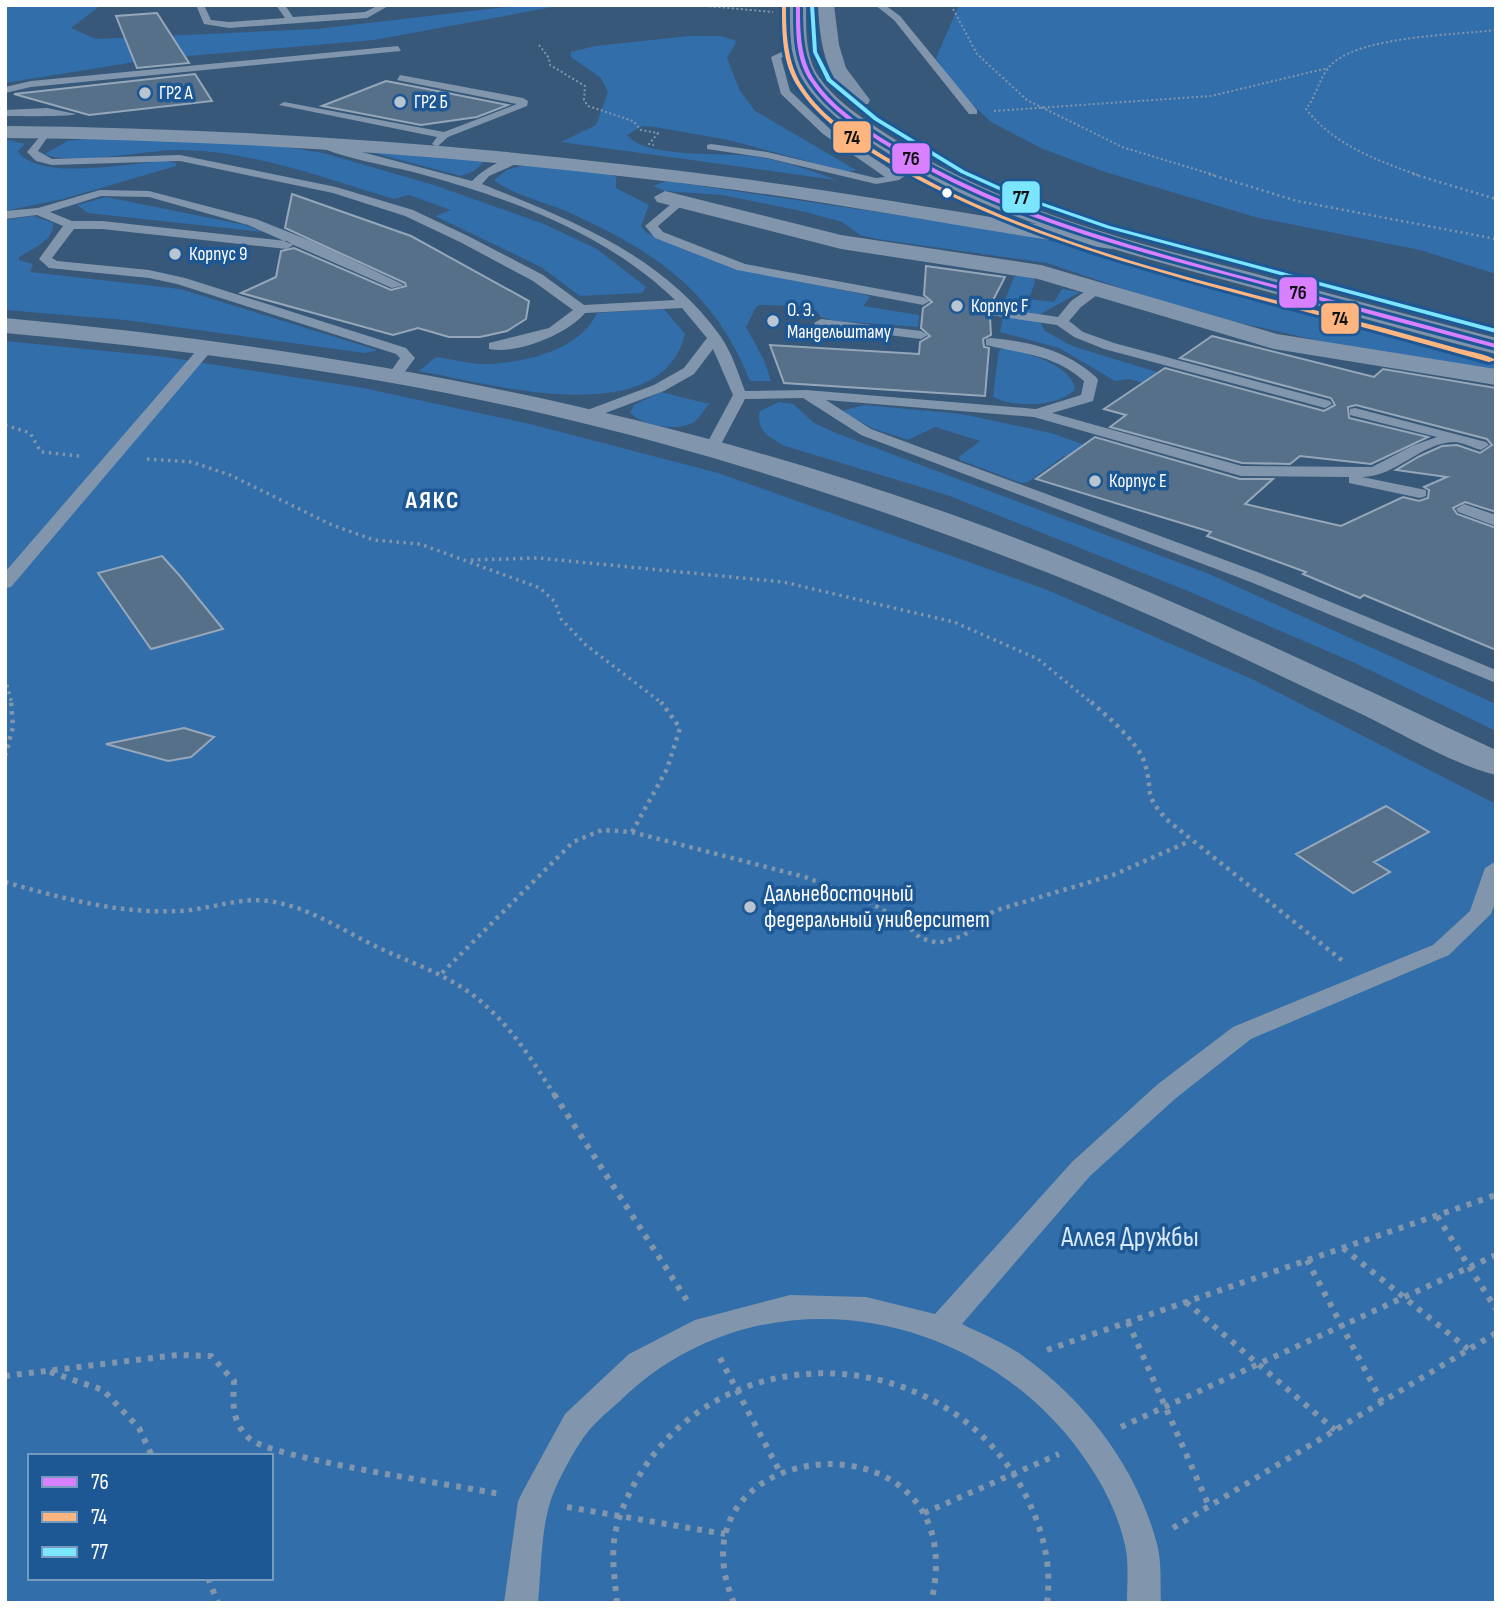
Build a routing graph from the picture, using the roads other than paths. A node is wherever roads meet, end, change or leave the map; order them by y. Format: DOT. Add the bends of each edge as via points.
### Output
graph roads {
  1 [pos="200,5"];
  2 [pos="280,5"];
  3 [pos="386,5"];
  4 [pos="879,5"];
  5 [pos="827,12"];
  6 [pos="798,13"];
  7 [pos="291,20"];
  8 [pos="799,47"];
  9 [pos="398,49"];
  10 [pos="207,67"];
  11 [pos="400,78"];
  12 [pos="220,82"];
  13 [pos="5,90"];
  14 [pos="284,105"];
  15 [pos="973,112"];
  16 [pos="5,113"];
  17 [pos="71,114"];
  18 [pos="5,132"];
  19 [pos="46,132"];
  20 [pos="308,141"];
  21 [pos="439,141"];
  22 [pos="711,147"];
  23 [pos="521,158"];
  24 [pos="916,163"];
  25 [pos="647,173"];
  26 [pos="895,178"];
  27 [pos="474,185"];
  28 [pos="681,201"];
  29 [pos="39,211"];
  30 [pos="5,215"];
  31 [pos="70,225"];
  32 [pos="1112,242"];
  33 [pos="317,248"];
  34 [pos="397,285"];
  35 [pos="1098,289"];
  36 [pos="923,301"];
  37 [pos="683,304"];
  38 [pos="582,309"];
  39 [pos="990,311"];
  40 [pos="1061,322"];
  41 [pos="821,323"];
  42 [pos="5,325"];
  43 [pos="1496,327"];
  44 [pos="921,335"];
  45 [pos="714,338"];
  46 [pos="991,342"];
  47 [pos="208,346"];
  48 [pos="494,346"];
  49 [pos="1496,346"];
  50 [pos="396,374"];
  51 [pos="1496,377"];
  52 [pos="806,394"];
  53 [pos="740,395"];
  54 [pos="1325,404"];
  55 [pos="1355,412"];
  56 [pos="1035,414"];
  57 [pos="587,415"];
  58 [pos="1455,437"];
  59 [pos="713,447"];
  60 [pos="1491,448"];
  61 [pos="1322,474"];
  62 [pos="1420,493"];
  63 [pos="1464,509"];
  64 [pos="1496,521"];
  65 [pos="5,583"];
  66 [pos="1496,677"];
  67 [pos="1496,764"];
  68 [pos="1496,868"];
  69 [pos="941,1327"];
  70 [pos="521,1603"];
  71 [pos="1144,1603"];
  1 -- 7 [label="lane" via="207,22 229,25"];
  2 -- 7 [label="lane"];
  3 -- 7 [label="lane" via="367,15"];
  4 -- 15 [label="lane" via="897,18"];
  5 -- 6 [label="main road"];
  5 -- 43 [label="main road" via="833,65 853,94 918,142 960,164 1030,195 1135,232"];
  6 -- 8 [label="main road"];
  8 -- 24 [label="main road" via="812,80 826,97"];
  8 -- 26 [label="lane" via="776,57 785,92 827,132"];
  9 -- 10 [label="lane"];
  10 -- 12 [label="lane"];
  10 -- 13 [label="lane"];
  11 -- 21 [label="lane" via="523,101 523,106"];
  14 -- 21 [label="lane"];
  16 -- 17 [label="lane"];
  18 -- 19 [label="street"];
  19 -- 20 [label="street"];
  19 -- 38 [label="lane" via="32,152 52,162 180,158 336,190 409,213 538,278"];
  20 -- 21 [label="street"];
  20 -- 27 [label="lane"];
  21 -- 23 [label="street"];
  22 -- 26 [label="lane" via="876,181"];
  23 -- 25 [label="street"];
  23 -- 27 [label="lane" via="485,174"];
  24 -- 26 [label="lane"];
  24 -- 32 [label="main road" via="1034,216"];
  25 -- 28 [label="street" via="633,185"];
  25 -- 32 [label="street"];
  27 -- 37 [label="lane" via="624,251 665,282"];
  28 -- 35 [label="street" via="841,242 1041,272"];
  28 -- 36 [label="lane" via="651,226 659,234 742,267"];
  29 -- 30 [label="lane"];
  29 -- 31 [label="lane"];
  29 -- 33 [label="lane" via="86,195 128,192 251,222"];
  31 -- 33 [label="lane"];
  31 -- 50 [label="lane" via="45,259 54,265 180,281 401,351 408,358"];
  32 -- 49 [label="main road"];
  33 -- 34 [label="lane"];
  35 -- 40 [label="lane"];
  35 -- 51 [label="street" via="1274,341"];
  37 -- 38 [label="lane"];
  37 -- 45 [label="lane"];
  38 -- 48 [label="lane" via="560,327 529,340"];
  39 -- 40 [label="lane"];
  40 -- 54 [label="lane" via="1095,342"];
  41 -- 44 [label="lane"];
  42 -- 47 [label="street"];
  45 -- 53 [label="lane"];
  45 -- 57 [label="lane" via="689,371 659,388"];
  46 -- 56 [label="lane" via="1051,352 1091,380 1088,398"];
  47 -- 50 [label="street"];
  47 -- 65 [label="lane"];
  50 -- 57 [label="street"];
  52 -- 53 [label="lane"];
  52 -- 56 [label="lane"];
  52 -- 66 [label="lane" via="866,432 1254,577"];
  53 -- 59 [label="lane"];
  55 -- 58 [label="lane"];
  56 -- 61 [label="lane" via="1241,471"];
  57 -- 59 [label="street"];
  58 -- 60 [label="lane"];
  58 -- 61 [label="lane" via="1420,448 1375,472"];
  59 -- 67 [label="street" via="956,527 1073,572"];
  61 -- 62 [label="lane"];
  63 -- 64 [label="lane"];
  68 -- 69 [label="lane" via="1480,914 1441,950 1242,1033 1167,1091 1081,1169"];
  69 -- 70 [label="lane" via="866,1309 790,1307 705,1329 639,1363 576,1423 534,1501"];
  69 -- 71 [label="lane" via="1010,1363 1054,1398 1091,1441 1122,1491 1142,1546"];
}
